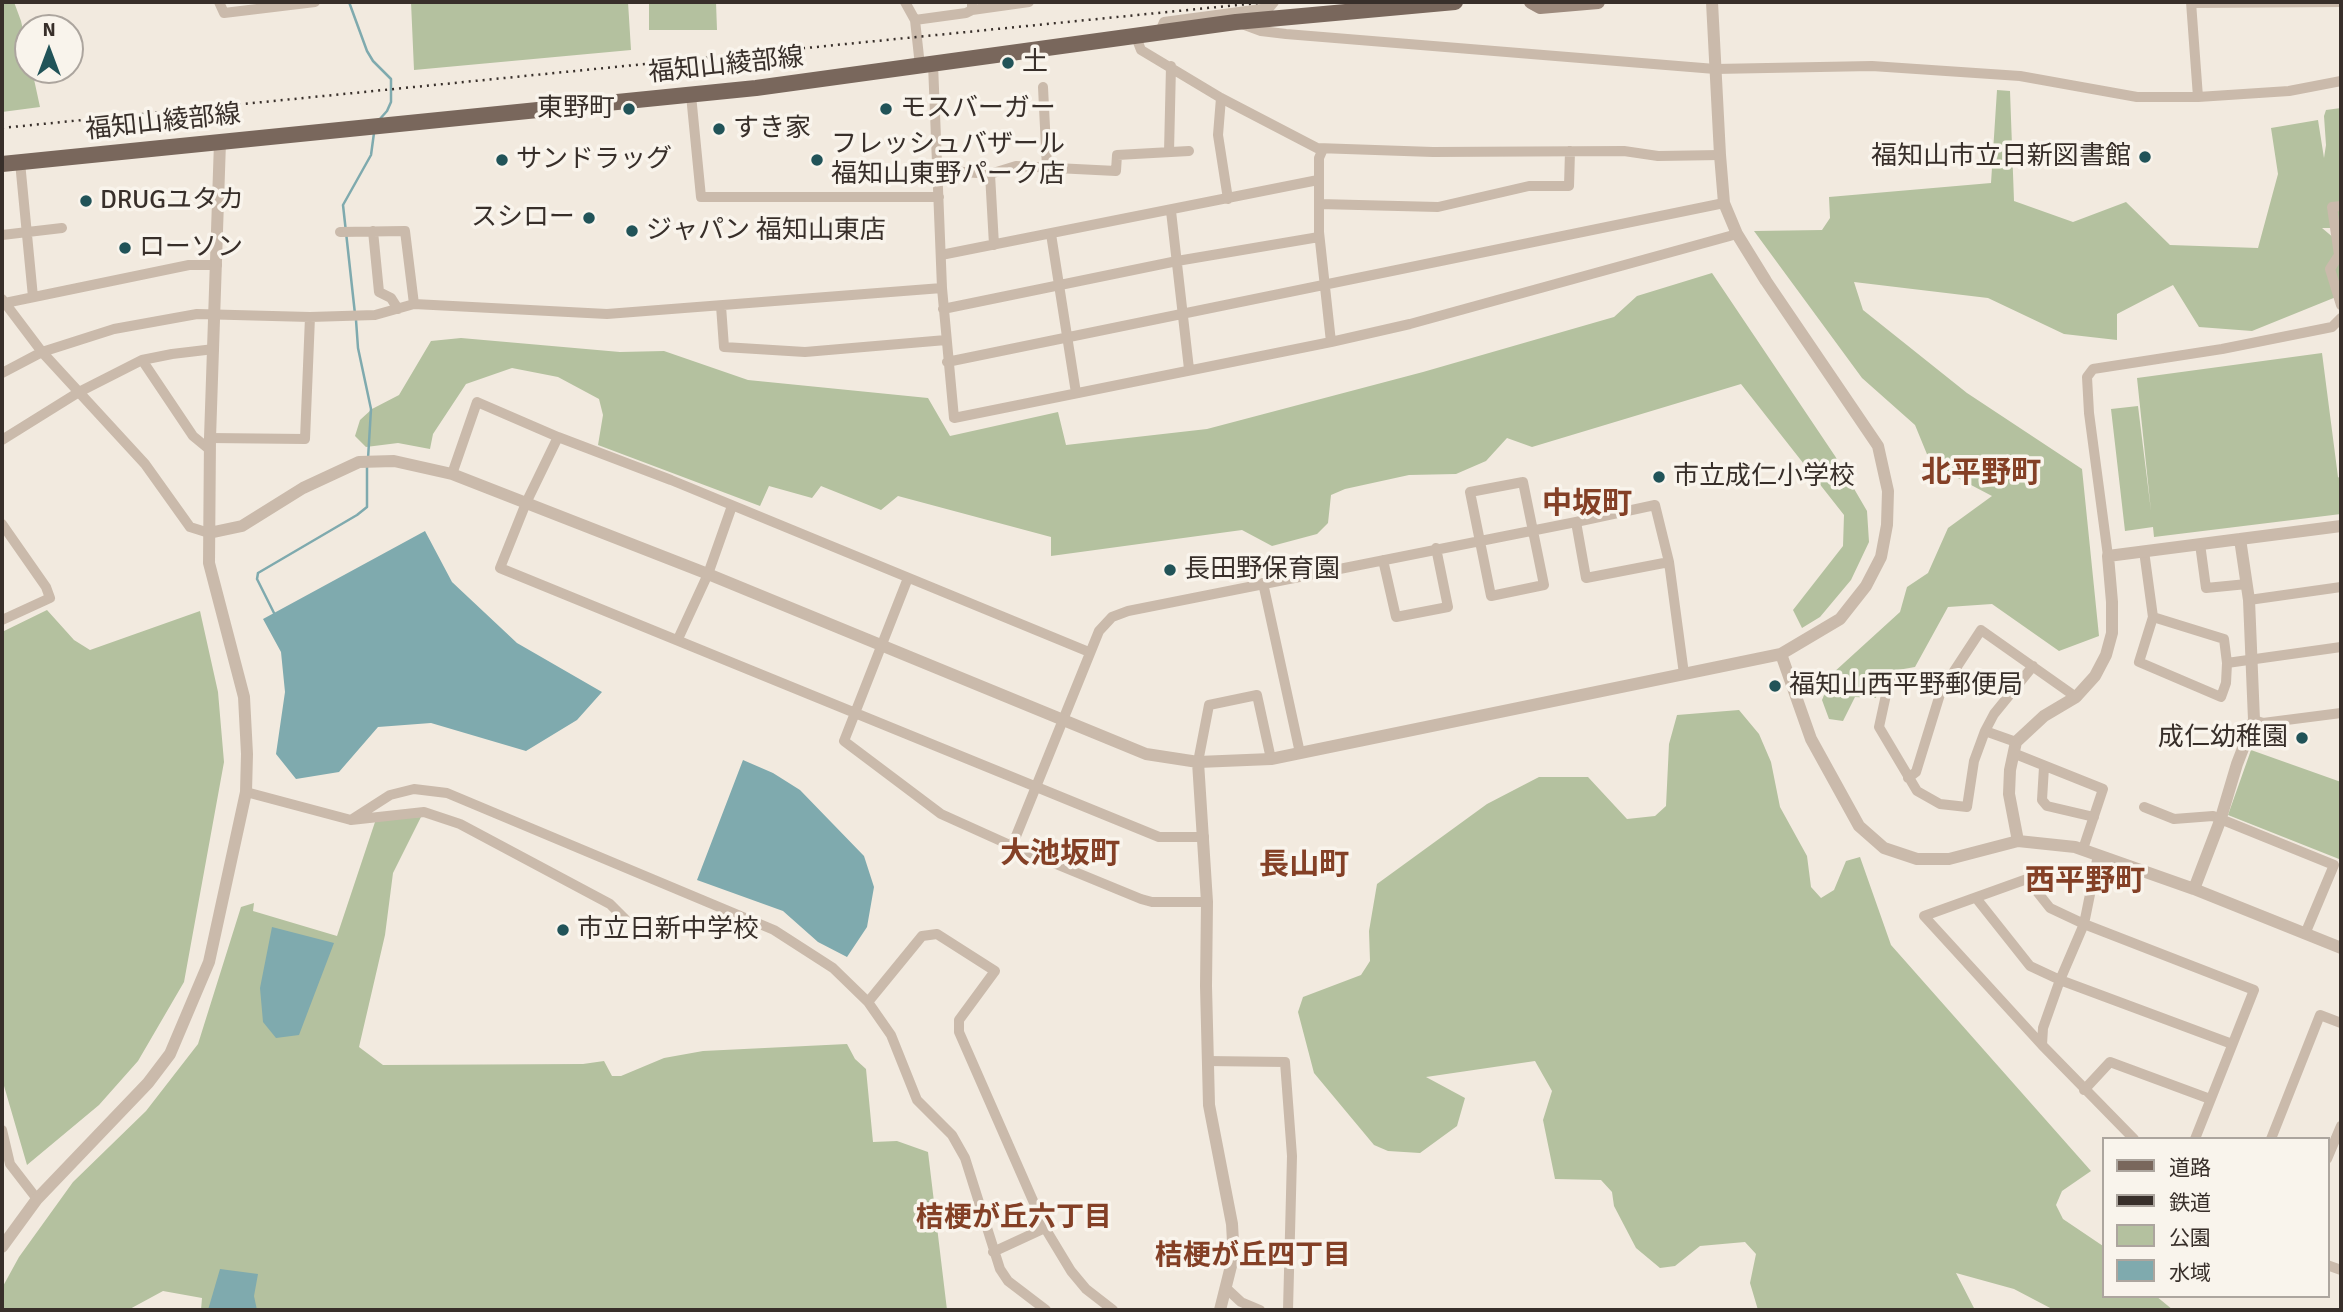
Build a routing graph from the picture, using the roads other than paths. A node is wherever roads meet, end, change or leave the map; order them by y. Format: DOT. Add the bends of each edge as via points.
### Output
graph roads {
  1 [pos="219,2"];
  2 [pos="315,2"];
  3 [pos="905,2"];
  4 [pos="1029,2"];
  5 [pos="1274,2"];
  6 [pos="1455,2"];
  7 [pos="1531,2"];
  8 [pos="1598,2"];
  9 [pos="1712,2"];
  10 [pos="2192,2"];
  11 [pos="2341,2"];
  12 [pos="972,6"];
  13 [pos="915,20"];
  14 [pos="1236,22"];
  15 [pos="1159,33"];
  16 [pos="1136,37"];
  17 [pos="926,65"];
  18 [pos="1171,66"];
  19 [pos="1715,69"];
  20 [pos="2341,81"];
  21 [pos="1043,87"];
  22 [pos="691,95"];
  23 [pos="2198,97"];
  24 [pos="1221,98"];
  25 [pos="220,142"];
  26 [pos="1323,149"];
  27 [pos="1189,151"];
  28 [pos="1169,152"];
  29 [pos="1570,152"];
  30 [pos="1720,155"];
  31 [pos="20,162"];
  32 [pos="2,164"];
  33 [pos="1047,168"];
  34 [pos="938,170"];
  35 [pos="990,174"];
  36 [pos="1318,180"];
  37 [pos="939,197"];
  38 [pos="1228,199"];
  39 [pos="1724,203"];
  40 [pos="1319,204"];
  41 [pos="2341,206"];
  42 [pos="1171,211"];
  43 [pos="62,228"];
  44 [pos="373,231"];
  45 [pos="27,232"];
  46 [pos="340,232"];
  47 [pos="2,234"];
  48 [pos="1051,234"];
  49 [pos="1737,234"];
  50 [pos="1319,237"];
  51 [pos="994,245"];
  52 [pos="941,255"];
  53 [pos="1177,261"];
  54 [pos="217,265"];
  55 [pos="1060,284"];
  56 [pos="1325,285"];
  57 [pos="942,288"];
  58 [pos="33,297"];
  59 [pos="4,301"];
  60 [pos="414,304"];
  61 [pos="2341,305"];
  62 [pos="721,306"];
  63 [pos="398,309"];
  64 [pos="943,309"];
  65 [pos="1183,315"];
  66 [pos="215,316"];
  67 [pos="310,317"];
  68 [pos="2341,318"];
  69 [pos="1068,337"];
  70 [pos="946,340"];
  71 [pos="1331,342"];
  72 [pos="214,349"];
  73 [pos="43,352"];
  74 [pos="142,360"];
  75 [pos="947,362"];
  76 [pos="1189,369"];
  77 [pos="2,373"];
  78 [pos="79,392"];
  79 [pos="1076,393"];
  80 [pos="558,437"];
  81 [pos="2,440"];
  82 [pos="210,444"];
  83 [pos="452,474"];
  84 [pos="526,503"];
  85 [pos="732,506"];
  86 [pos="1576,522"];
  87 [pos="2,524"];
  88 [pos="2341,526"];
  89 [pos="1534,530"];
  90 [pos="209,533"];
  91 [pos="2240,539"];
  92 [pos="1479,540"];
  93 [pos="2200,544"];
  94 [pos="1436,548"];
  95 [pos="2144,551"];
  96 [pos="2108,556"];
  97 [pos="1383,560"];
  98 [pos="1669,562"];
  99 [pos="708,575"];
  100 [pos="908,578"];
  101 [pos="1263,583"];
  102 [pos="2247,584"];
  103 [pos="2341,587"];
  104 [pos="2249,600"];
  105 [pos="2153,617"];
  106 [pos="2,620"];
  107 [pos="677,639"];
  108 [pos="883,646"];
  109 [pos="2341,647"];
  110 [pos="1089,652"];
  111 [pos="1781,654"];
  112 [pos="2253,660"];
  113 [pos="2227,663"];
  114 [pos="2033,666"];
  115 [pos="1684,674"];
  116 [pos="1941,691"];
  117 [pos="2076,696"];
  118 [pos="855,712"];
  119 [pos="2341,713"];
  120 [pos="1064,720"];
  121 [pos="2254,720"];
  122 [pos="1985,731"];
  123 [pos="2015,748"];
  124 [pos="1300,753"];
  125 [pos="1271,758"];
  126 [pos="1198,762"];
  127 [pos="2044,767"];
  128 [pos="1908,778"];
  129 [pos="1036,785"];
  130 [pos="246,793"];
  131 [pos="2144,807"];
  132 [pos="2094,817"];
  133 [pos="351,820"];
  134 [pos="2221,821"];
  135 [pos="1205,837"];
  136 [pos="2018,841"];
  137 [pos="1012,846"];
  138 [pos="2083,849"];
  139 [pos="2098,855"];
  140 [pos="2194,889"];
  141 [pos="1976,898"];
  142 [pos="1208,902"];
  143 [pos="625,919"];
  144 [pos="2084,924"];
  145 [pos="2305,934"];
  146 [pos="2341,948"];
  147 [pos="2060,980"];
  148 [pos="868,1002"];
  149 [pos="2341,1023"];
  150 [pos="2232,1044"];
  151 [pos="2042,1045"];
  152 [pos="1207,1061"];
  153 [pos="2084,1090"];
  154 [pos="2210,1099"];
  155 [pos="2341,1126"];
  156 [pos="2,1129"];
  157 [pos="2132,1137"];
  158 [pos="2195,1137"];
  159 [pos="2272,1137"];
  160 [pos="2329,1154"];
  161 [pos="37,1199"];
  162 [pos="1045,1228"];
  163 [pos="2,1247"];
  164 [pos="993,1252"];
  165 [pos="1227,1289"];
  166 [pos="1222,1306"];
  167 [pos="1046,1310"];
  168 [pos="1113,1310"];
  169 [pos="1260,1310"];
  170 [pos="1288,1310"];
  1 -- 2 [label="street" via="224,13"];
  3 -- 13 [label="street"];
  4 -- 12 [label="street"];
  5 -- 15 [label="street" via="1269,8 1164,22"];
  6 -- 14 [label="main road, 福知山綾部線"];
  7 -- 8 [label="main road" via="1540,7"];
  9 -- 19 [label="street"];
  10 -- 11 [label="street"];
  10 -- 23 [label="street"];
  12 -- 13 [label="street" via="945,18"];
  13 -- 17 [label="street"];
  14 -- 15 [label="main road, 福知山綾部線"];
  14 -- 19 [label="street" via="1261,31"];
  15 -- 16 [label="main road, 福知山綾部線"];
  16 -- 17 [label="main road, 福知山綾部線"];
  16 -- 18 [label="street" via="1141,50"];
  17 -- 22 [label="main road, 福知山綾部線"];
  17 -- 34 [label="street"];
  18 -- 24 [label="street"];
  18 -- 28 [label="street"];
  19 -- 23 [label="street" via="1872,66 2032,78 2137,97"];
  19 -- 30 [label="street"];
  20 -- 23 [label="street" via="2289,91"];
  21 -- 33 [label="street"];
  22 -- 25 [label="main road, 福知山綾部線"];
  22 -- 37 [label="street" via="701,197"];
  24 -- 26 [label="street"];
  24 -- 38 [label="street" via="1218,135"];
  25 -- 31 [label="main road, 福知山綾部線"];
  25 -- 54 [label="street"];
  26 -- 29 [label="street"];
  26 -- 36 [label="street"];
  27 -- 28 [label="street"];
  28 -- 33 [label="street" via="1117,155 1116,171"];
  29 -- 30 [label="street"];
  29 -- 40 [label="street" via="1569,186 1529,186 1438,207"];
  30 -- 39 [label="street"];
  31 -- 32 [label="main road, 福知山綾部線"];
  31 -- 45 [label="street"];
  33 -- 35 [label="street" via="1016,166"];
  34 -- 35 [label="street"];
  34 -- 37 [label="street"];
  35 -- 51 [label="street"];
  36 -- 38 [label="street"];
  36 -- 40 [label="street"];
  37 -- 52 [label="street"];
  38 -- 42 [label="street"];
  39 -- 49 [label="street"];
  39 -- 56 [label="street"];
  40 -- 50 [label="street"];
  41 -- 61 [label="street" via="2332,207 2339,255 2330,269"];
  42 -- 48 [label="street"];
  42 -- 53 [label="street"];
  43 -- 45 [label="street"];
  44 -- 46 [label="street"];
  44 -- 60 [label="street" via="405,231"];
  44 -- 63 [label="street" via="379,292 391,298"];
  45 -- 47 [label="street"];
  45 -- 58 [label="street"];
  48 -- 51 [label="street"];
  48 -- 55 [label="street"];
  49 -- 71 [label="street"];
  49 -- 111 [label="street" via="1878,446 1888,491 1881,557 1866,586 1840,620"];
  50 -- 53 [label="street"];
  50 -- 56 [label="street"];
  51 -- 52 [label="street"];
  52 -- 57 [label="street"];
  53 -- 55 [label="street"];
  53 -- 65 [label="street"];
  54 -- 58 [label="street" via="189,265"];
  54 -- 66 [label="street"];
  55 -- 64 [label="street"];
  55 -- 69 [label="street"];
  56 -- 65 [label="street"];
  56 -- 71 [label="street"];
  57 -- 62 [label="street"];
  57 -- 64 [label="street"];
  58 -- 59 [label="street"];
  59 -- 73 [label="street"];
  60 -- 62 [label="street" via="607,314"];
  60 -- 63 [label="street"];
  62 -- 70 [label="street" via="724,347 805,352"];
  63 -- 67 [label="street" via="375,315"];
  64 -- 70 [label="street"];
  65 -- 69 [label="street"];
  65 -- 76 [label="street"];
  66 -- 67 [label="street"];
  66 -- 72 [label="street"];
  66 -- 73 [label="street" via="197,314 114,329"];
  67 -- 82 [label="street" via="305,439"];
  68 -- 96 [label="street" via="2332,327 2093,369 2087,377 2089,413"];
  69 -- 75 [label="street"];
  69 -- 79 [label="street"];
  70 -- 75 [label="street"];
  71 -- 76 [label="street"];
  72 -- 74 [label="street"];
  72 -- 82 [label="street"];
  73 -- 77 [label="street"];
  73 -- 78 [label="street"];
  74 -- 78 [label="street"];
  74 -- 82 [label="street" via="193,436"];
  75 -- 79 [label="street" via="954,418"];
  76 -- 79 [label="street"];
  78 -- 81 [label="street"];
  78 -- 90 [label="street" via="145,464 190,527"];
  80 -- 83 [label="street" via="477,402"];
  80 -- 84 [label="street"];
  80 -- 85 [label="street"];
  82 -- 90 [label="street"];
  83 -- 84 [label="street"];
  83 -- 90 [label="street" via="394,461 359,462 303,488 242,526"];
  84 -- 99 [label="street"];
  84 -- 107 [label="street" via="500,568"];
  85 -- 99 [label="street"];
  85 -- 100 [label="street"];
  86 -- 89 [label="street"];
  86 -- 98 [label="street" via="1655,505"];
  86 -- 98 [label="street" via="1586,578"];
  87 -- 106 [label="street" via="50,598"];
  88 -- 91 [label="street"];
  89 -- 92 [label="street"];
  89 -- 92 [label="street" via="1522,482 1471,492"];
  89 -- 92 [label="street" via="1544,585 1491,596"];
  90 -- 130 [label="street" via="209,564 244,697"];
  91 -- 93 [label="street"];
  91 -- 102 [label="street"];
  92 -- 94 [label="street"];
  93 -- 95 [label="street"];
  93 -- 102 [label="street" via="2206,588"];
  94 -- 97 [label="street"];
  94 -- 97 [label="street" via="1448,607 1396,617"];
  95 -- 96 [label="street"];
  95 -- 105 [label="street"];
  96 -- 117 [label="street" via="2112,633 2095,676"];
  97 -- 101 [label="street"];
  98 -- 115 [label="street"];
  99 -- 107 [label="street"];
  99 -- 108 [label="street"];
  100 -- 108 [label="street"];
  100 -- 110 [label="street"];
  101 -- 110 [label="street" via="1112,617"];
  101 -- 124 [label="street"];
  102 -- 104 [label="street"];
  103 -- 104 [label="street"];
  104 -- 112 [label="street"];
  105 -- 113 [label="street" via="2224,639"];
  105 -- 113 [label="street" via="2139,662 2221,697"];
  107 -- 118 [label="street"];
  108 -- 118 [label="street"];
  108 -- 120 [label="street"];
  109 -- 112 [label="street"];
  110 -- 120 [label="street"];
  111 -- 115 [label="street"];
  111 -- 136 [label="street" via="1811,739 1859,826 1884,848 1917,859 1949,859"];
  112 -- 113 [label="street"];
  112 -- 121 [label="street"];
  114 -- 116 [label="street" via="1982,630"];
  114 -- 117 [label="street"];
  114 -- 122 [label="street"];
  115 -- 124 [label="street"];
  116 -- 128 [label="street" via="1916,772"];
  116 -- 128 [label="street" via="1921,679 1889,681 1879,727"];
  117 -- 123 [label="street" via="2044,716"];
  118 -- 129 [label="street"];
  118 -- 137 [label="street" via="845,741 941,814"];
  119 -- 121 [label="street" via="2263,723"];
  120 -- 126 [label="street" via="1146,754"];
  120 -- 129 [label="street"];
  121 -- 134 [label="street"];
  122 -- 123 [label="street"];
  122 -- 128 [label="street" via="1974,761 1967,807 1940,804 1917,792"];
  123 -- 127 [label="street"];
  123 -- 136 [label="street" via="2009,794"];
  124 -- 125 [label="street"];
  125 -- 126 [label="street"];
  125 -- 126 [label="street" via="1257,695 1209,705"];
  126 -- 135 [label="street"];
  127 -- 132 [label="street" via="2042,800 2047,806"];
  127 -- 132 [label="street" via="2103,789"];
  129 -- 135 [label="street" via="1159,837"];
  129 -- 137 [label="street"];
  130 -- 133 [label="street"];
  130 -- 161 [label="street" via="209,962 170,1054"];
  131 -- 134 [label="street" via="2174,819 2213,816"];
  132 -- 138 [label="street"];
  133 -- 143 [label="street" via="424,812 460,824 610,904"];
  133 -- 148 [label="street" via="390,795 414,789 447,793 774,930 832,968"];
  134 -- 140 [label="street"];
  134 -- 145 [label="street" via="2334,865"];
  135 -- 142 [label="street"];
  136 -- 138 [label="street"];
  137 -- 142 [label="street" via="1141,899"];
  138 -- 139 [label="street"];
  139 -- 140 [label="street"];
  139 -- 144 [label="street"];
  140 -- 145 [label="street"];
  141 -- 144 [label="street" via="2027,879 2050,908"];
  141 -- 147 [label="street" via="2029,965"];
  141 -- 151 [label="street" via="1924,916"];
  142 -- 152 [label="street"];
  144 -- 147 [label="street"];
  144 -- 150 [label="street" via="2254,990"];
  145 -- 146 [label="street"];
  147 -- 150 [label="street"];
  147 -- 151 [label="street" via="2043,1028"];
  148 -- 162 [label="street" via="922,936 937,934 995,971 959,1020 960,1032"];
  148 -- 164 [label="street" via="891,1035 916,1100 952,1135 965,1158"];
  149 -- 159 [label="street" via="2320,1015"];
  150 -- 154 [label="street"];
  151 -- 153 [label="street"];
  152 -- 165 [label="street" via="1209,1105 1232,1224 1233,1258"];
  152 -- 170 [label="street" via="1285,1062 1292,1156"];
  153 -- 154 [label="street" via="2110,1062"];
  153 -- 157 [label="street"];
  154 -- 158 [label="street"];
  155 -- 160 [label="street"];
  156 -- 161 [label="street" via="10,1164"];
  161 -- 163 [label="street"];
  162 -- 164 [label="street"];
  162 -- 168 [label="street" via="1071,1271"];
  164 -- 167 [label="street" via="1008,1281"];
  165 -- 166 [label="street"];
  165 -- 169 [label="street"];
}
